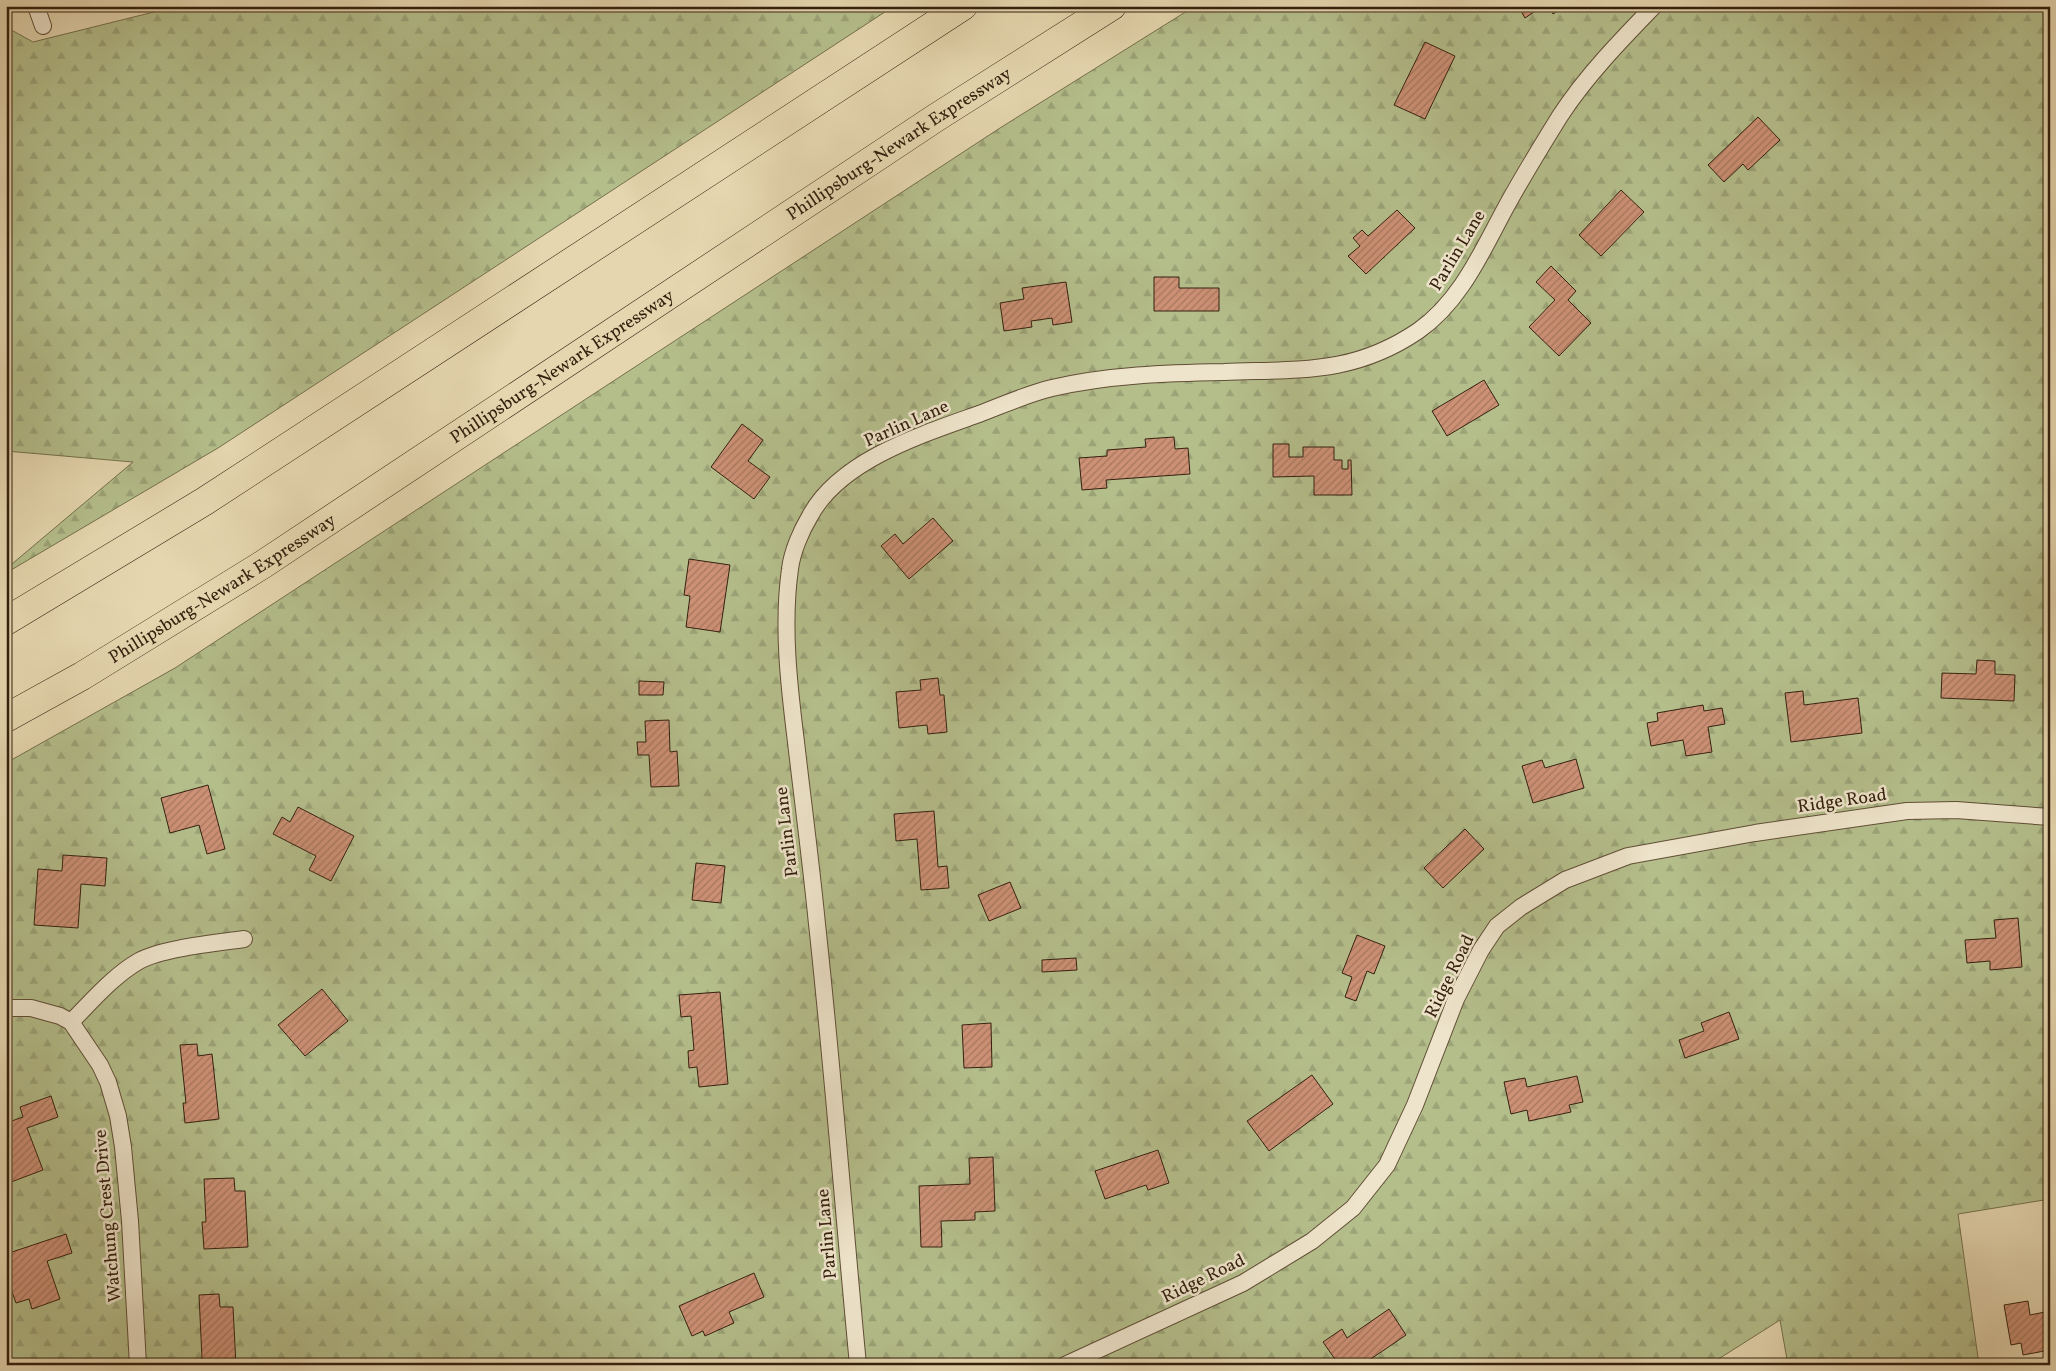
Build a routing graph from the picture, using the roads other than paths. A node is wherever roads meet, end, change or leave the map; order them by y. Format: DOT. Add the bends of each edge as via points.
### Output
graph roads {
  1 [pos="36,6"];
  2 [pos="963,6"];
  3 [pos="1112,6"];
  4 [pos="1654,6"];
  5 [pos="43,26"];
  6 [pos="262,565"];
  7 [pos="6,621"];
  8 [pos="6,718"];
  9 [pos="6,739"];
  10 [pos="2050,817"];
  11 [pos="244,939"];
  12 [pos="6,1008"];
  13 [pos="71,1022"];
  14 [pos="138,1365"];
  15 [pos="858,1365"];
  16 [pos="1065,1365"];
  1 -- 5 [label="street"];
  2 -- 7 [label="highway" via="205,501"];
  3 -- 6 [label="highway, Phillipsburg-Newark Expressway" via="929,123"];
  4 -- 15 [label="street, Parlin Lane" via="1613,48 1564,111 1453,300 1423,327 1392,348 1355,362 1323,369 1159,374 1103,379 1048,389 872,457 817,503 790,564 787,611 790,693 818,934"];
  6 -- 8 [label="highway, Phillipsburg-Newark Expressway" via="82,676"];
  6 -- 9 [label="highway" via="89,691"];
  10 -- 16 [label="street, Ridge Road" via="1956,810 1907,812 1755,833 1628,856 1564,880 1521,906 1498,926 1481,950 1456,999 1416,1105 1387,1165 1353,1208 1312,1241 1243,1283"];
  11 -- 13 [label="street" via="167,952 141,960 121,973"];
  12 -- 13 [label="street" via="30,1008"];
  13 -- 14 [label="street, Watchung Crest Drive" via="100,1065 118,1116 130,1221"];
}
